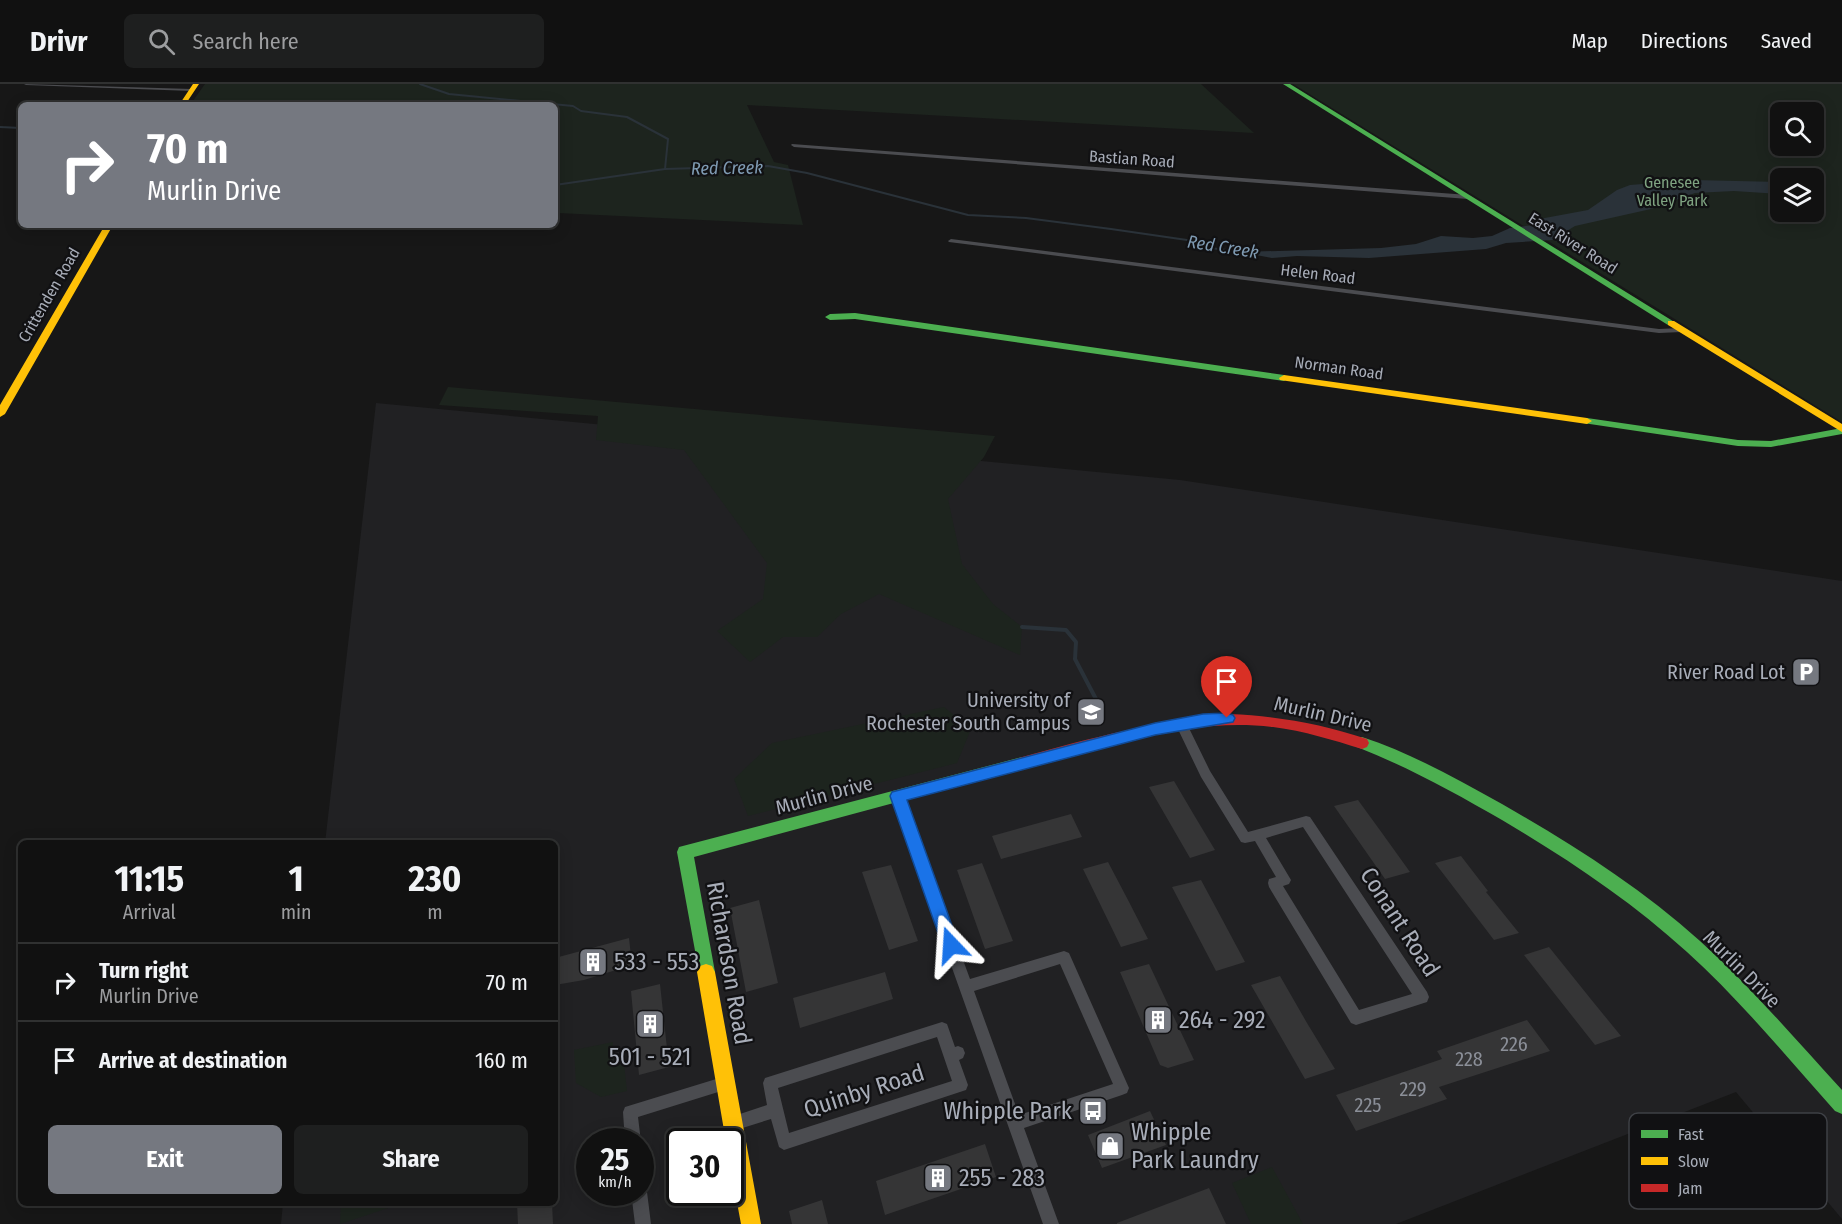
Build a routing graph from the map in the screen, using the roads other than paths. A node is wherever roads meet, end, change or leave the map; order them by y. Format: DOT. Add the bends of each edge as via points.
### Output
graph roads {
  1 [pos="26,84"];
  2 [pos="1286,84"];
  3 [pos="194,87"];
  4 [pos="184,102"];
  5 [pos="794,145"];
  6 [pos="1468,198"];
  7 [pos="107,228"];
  8 [pos="951,241"];
  9 [pos="830,317"];
  10 [pos="1681,330"];
  11 [pos="0,413"];
  12 [pos="1842,430"];
  13 [pos="1181,723"];
  14 [pos="897,796"];
  15 [pos="1258,835"];
  16 [pos="685,852"];
  17 [pos="966,987"];
  18 [pos="726,1083"];
  19 [pos="1842,1104"];
  20 [pos="776,1110"];
  21 [pos="733,1123"];
  22 [pos="1015,1124"];
  23 [pos="632,1128"];
  24 [pos="641,1206"];
  25 [pos="643,1224"];
  26 [pos="751,1224"];
  27 [pos="1051,1224"];
  1 -- 3 [label="street"];
  2 -- 6 [label="street, East River Road"];
  3 -- 4 [label="street"];
  5 -- 6 [label="street, Bastian Road"];
  6 -- 10 [label="street, East River Road"];
  7 -- 11 [label="street, Crittenden Road"];
  8 -- 10 [label="street, Helen Road" via="1647,329"];
  9 -- 12 [label="street, Norman Road" via="855,316 1738,443 1771,444"];
  10 -- 12 [label="street, East River Road"];
  13 -- 14 [label="street, Murlin Drive"];
  13 -- 15 [label="street" via="1205,774 1245,838"];
  13 -- 19 [label="street, Murlin Drive" via="1250,718 1320,730 1373,746 1442,777 1594,867 1664,921 1733,985"];
  14 -- 16 [label="street, Murlin Drive"];
  14 -- 17 [label="street"];
  15 -- 15 [label="street, Conant Road" via="1285,880 1274,883 1356,1018 1422,997 1306,821"];
  16 -- 18 [label="street, Richardson Road"];
  17 -- 22 [label="street"];
  17 -- 22 [label="street" via="1064,957 1122,1088"];
  18 -- 21 [label="street, Richardson Road"];
  18 -- 23 [label="street" via="630,1112"];
  20 -- 20 [label="street, Quinby Road" via="784,1142 961,1085 954,1054 942,1029 770,1083"];
  20 -- 21 [label="street, Quinby Road"];
  21 -- 26 [label="street, Richardson Road"];
  22 -- 27 [label="street"];
  24 -- 25 [label="street"];
}
